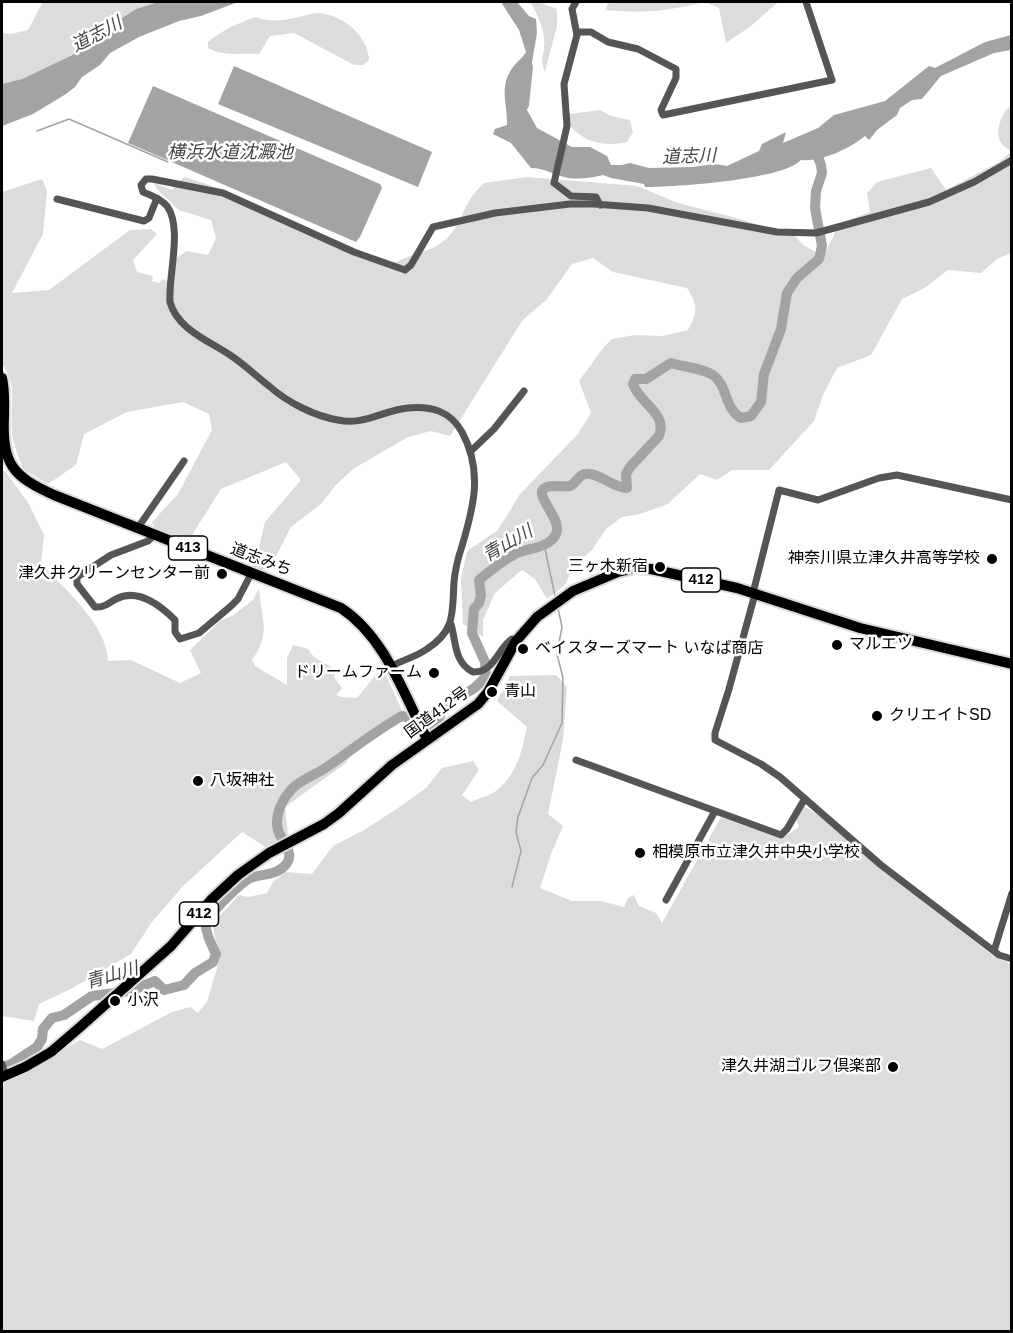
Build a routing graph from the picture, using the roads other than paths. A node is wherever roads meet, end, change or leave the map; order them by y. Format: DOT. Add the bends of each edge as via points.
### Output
graph roads {
  1 [pos="576,2"];
  2 [pos="806,2"];
  3 [pos="577,32"];
  4 [pos="1011,160"];
  5 [pos="157,198"];
  6 [pos="57,199"];
  7 [pos="600,205"];
  8 [pos="2,378"];
  9 [pos="524,391"];
  10 [pos="471,451"];
  11 [pos="184,461"];
  12 [pos="1011,500"];
  13 [pos="137,529"];
  14 [pos="154,535"];
  15 [pos="252,572"];
  16 [pos="754,593"];
  17 [pos="451,624"];
  18 [pos="516,641"];
  19 [pos="1011,664"];
  20 [pos="390,667"];
  21 [pos="427,739"];
  22 [pos="576,760"];
  23 [pos="804,800"];
  24 [pos="716,811"];
  25 [pos="1011,893"];
  26 [pos="666,900"];
  27 [pos="994,951"];
  28 [pos="1011,959"];
  29 [pos="2,1071"];
  1 -- 3 [label="street" via="572,9"];
  2 -- 3 [label="street" via="832,80 663,115 661,110 676,69 638,48 608,42 591,32"];
  3 -- 7 [label="street" via="564,84 567,126 554,183 566,194 594,196"];
  4 -- 7 [label="street" via="929,202 816,233 777,232 648,208"];
  5 -- 6 [label="street" via="144,221"];
  5 -- 7 [label="street" via="141,189 146,179 223,193 354,252 405,270 433,227 495,213 570,204"];
  5 -- 10 [label="street" via="167,206 174,223 170,302 184,325 234,357 275,392 301,406 346,422 397,409 430,407 455,421"];
  8 -- 13 [label="highway, 道志みち / 413" via="5,446 17,474 34,486"];
  9 -- 10 [label="street"];
  10 -- 17 [label="street" via="475,484 457,563"];
  11 -- 13 [label="street"];
  12 -- 16 [label="street" via="897,476 879,478 818,500 779,490"];
  13 -- 14 [label="highway, 道志みち / 413"];
  14 -- 15 [label="highway, 道志みち / 413"];
  14 -- 15 [label="street" via="76,577 95,607 102,608 126,595 143,597 175,620 175,632 180,639 199,633 231,606"];
  15 -- 20 [label="highway, 道志みち / 413" via="349,614 370,634"];
  16 -- 18 [label="highway, 国道412号 / 412" via="634,568 573,591 537,617"];
  16 -- 19 [label="highway, 国道412号 / 412" via="860,628"];
  16 -- 23 [label="street" via="715,740 761,764"];
  17 -- 18 [label="street" via="455,647 463,664 473,672 484,670 511,639"];
  17 -- 20 [label="street" via="430,648"];
  18 -- 21 [label="highway, 国道412号 / 412" via="478,704"];
  20 -- 21 [label="highway, 道志みち / 413"];
  21 -- 29 [label="highway, 国道412号 / 412" via="324,824 238,875 171,946 51,1052 25,1067"];
  22 -- 24 [label="street"];
  23 -- 24 [label="street" via="781,835"];
  23 -- 27 [label="street" via="880,865"];
  24 -- 26 [label="street"];
  25 -- 27 [label="street"];
  27 -- 28 [label="street"];
}
